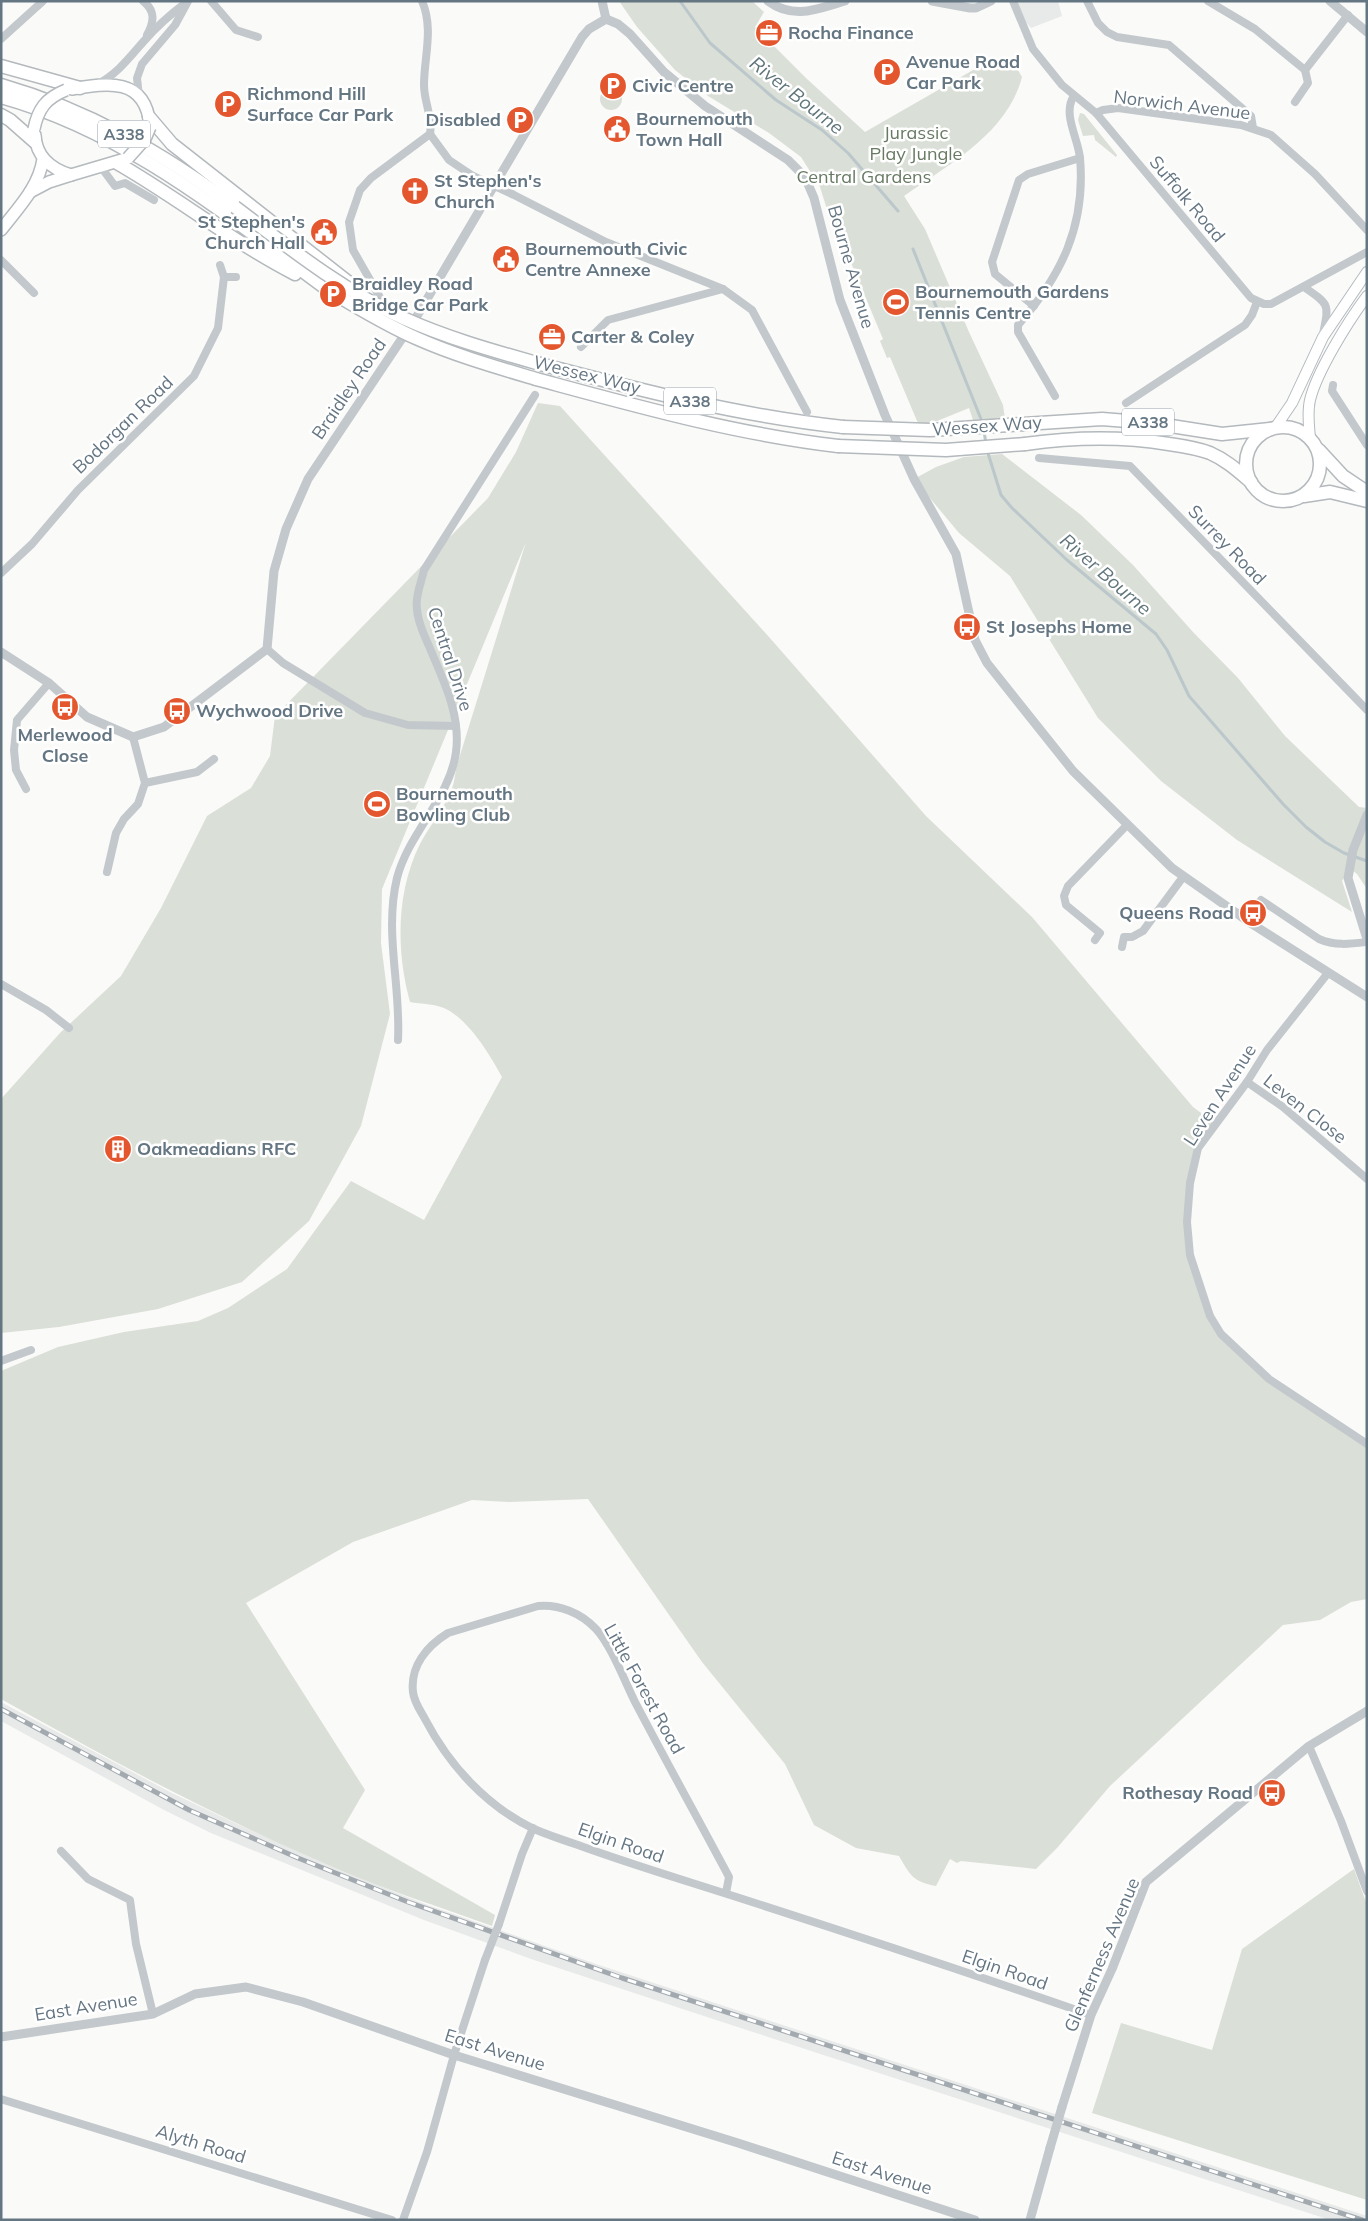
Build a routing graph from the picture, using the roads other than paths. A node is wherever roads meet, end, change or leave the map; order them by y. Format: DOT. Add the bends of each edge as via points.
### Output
graph roads {
  1 [pos="43,1"];
  2 [pos="143,1"];
  3 [pos="188,1"];
  4 [pos="211,1"];
  5 [pos="422,1"];
  6 [pos="602,1"];
  7 [pos="768,1"];
  8 [pos="845,1"];
  9 [pos="932,1"];
  10 [pos="991,1"];
  11 [pos="1013,1"];
  12 [pos="1087,1"];
  13 [pos="1208,1"];
  14 [pos="1330,1"];
  15 [pos="1348,16"];
  16 [pos="606,19"];
  17 [pos="1367,32"];
  18 [pos="258,37"];
  19 [pos="1,39"];
  20 [pos="145,40"];
  21 [pos="1,66"];
  22 [pos="1305,70"];
  23 [pos="98,84"];
  24 [pos="1,85"];
  25 [pos="80,88"];
  26 [pos="1074,96"];
  27 [pos="1,97"];
  28 [pos="139,97"];
  29 [pos="1295,102"];
  30 [pos="1096,113"];
  31 [pos="1,115"];
  32 [pos="149,122"];
  33 [pos="1254,128"];
  34 [pos="430,134"];
  35 [pos="35,142"];
  36 [pos="1080,158"];
  37 [pos="43,159"];
  38 [pos="122,161"];
  39 [pos="101,168"];
  40 [pos="71,175"];
  41 [pos="30,192"];
  42 [pos="154,200"];
  43 [pos="235,208"];
  44 [pos="1,230"];
  45 [pos="1367,230"];
  46 [pos="1367,252"];
  47 [pos="1,260"];
  48 [pos="220,265"];
  49 [pos="1367,272"];
  50 [pos="224,277"];
  51 [pos="236,277"];
  52 [pos="1304,287"];
  53 [pos="723,289"];
  54 [pos="331,292"];
  55 [pos="34,293"];
  56 [pos="1367,296"];
  57 [pos="1257,302"];
  58 [pos="1034,306"];
  59 [pos="410,327"];
  60 [pos="1323,337"];
  61 [pos="581,347"];
  62 [pos="1333,385"];
  63 [pos="1052,393"];
  64 [pos="536,395"];
  65 [pos="1126,403"];
  66 [pos="807,412"];
  67 [pos="1273,429"];
  68 [pos="1313,442"];
  69 [pos="1367,445"];
  70 [pos="1039,458"];
  71 [pos="1251,482"];
  72 [pos="1367,492"];
  73 [pos="1299,497"];
  74 [pos="1367,501"];
  75 [pos="1,572"];
  76 [pos="267,649"];
  77 [pos="1,652"];
  78 [pos="49,683"];
  79 [pos="1367,710"];
  80 [pos="456,726"];
  81 [pos="133,736"];
  82 [pos="214,759"];
  83 [pos="145,783"];
  84 [pos="26,789"];
  85 [pos="1367,815"];
  86 [pos="1127,825"];
  87 [pos="107,872"];
  88 [pos="1183,877"];
  89 [pos="1261,900"];
  90 [pos="1115,934"];
  91 [pos="1124,937"];
  92 [pos="1095,940"];
  93 [pos="1367,941"];
  94 [pos="1122,947"];
  95 [pos="1328,972"];
  96 [pos="1,984"];
  97 [pos="1367,997"];
  98 [pos="69,1028"];
  99 [pos="398,1040"];
  100 [pos="1247,1082"];
  101 [pos="1367,1179"];
  102 [pos="30,1350"];
  103 [pos="1,1361"];
  104 [pos="1367,1444"];
  105 [pos="1367,1711"];
  106 [pos="1309,1746"];
  107 [pos="533,1828"];
  108 [pos="61,1851"];
  109 [pos="1367,1891"];
  110 [pos="726,1893"];
  111 [pos="153,2014"];
  112 [pos="1091,2015"];
  113 [pos="1,2037"];
  114 [pos="454,2055"];
  115 [pos="1,2099"];
  116 [pos="392,2220"];
  117 [pos="403,2220"];
  118 [pos="975,2220"];
  119 [pos="1030,2220"];
  1 -- 19 [label="street"];
  2 -- 20 [label="street" via="153,16 153,24"];
  3 -- 20 [label="street"];
  3 -- 28 [label="street" via="174,25 142,64 138,78"];
  4 -- 18 [label="street" via="236,30"];
  5 -- 34 [label="street" via="429,37 424,86"];
  6 -- 16 [label="street"];
  7 -- 8 [label="street" via="775,7 794,13"];
  9 -- 10 [label="street" via="970,8"];
  11 -- 26 [label="street, Norwich Avenue" via="1033,48"];
  12 -- 33 [label="street" via="1098,23 1107,32 1117,37 1169,45 1251,116"];
  13 -- 22 [label="street" via="1255,29"];
  14 -- 15 [label="street"];
  15 -- 17 [label="street"];
  15 -- 22 [label="street"];
  16 -- 59 [label="street, Braidley Road" via="582,37"];
  16 -- 86 [label="street, Bourne Avenue" via="630,34 664,72 705,106 788,160 805,177 814,198 840,300 879,398 914,479 956,554 975,640 987,663 1073,771"];
  20 -- 23 [label="street" via="120,70"];
  21 -- 25 [label="highway"];
  22 -- 29 [label="street" via="1308,84"];
  23 -- 25 [label="main road"];
  23 -- 28 [label="main road" via="115,84 130,89"];
  24 -- 43 [label="highway, Wessex Way / A338" via="54,102 103,123 180,167"];
  25 -- 35 [label="main road, bridge" via="54,95 44,105 37,115"];
  26 -- 30 [label="street, Norwich Avenue"];
  26 -- 36 [label="street" via="1068,110"];
  27 -- 43 [label="highway, Wessex Way / A338" via="93,131"];
  28 -- 32 [label="main road"];
  30 -- 33 [label="street, Norwich Avenue" via="1118,108"];
  30 -- 57 [label="street, Suffolk Road" via="1244,291"];
  31 -- 35 [label="highway"];
  32 -- 38 [label="main road, bridge" via="145,139"];
  32 -- 43 [label="highway"];
  33 -- 45 [label="street, Norwich Avenue" via="1281,143"];
  34 -- 53 [label="street, bridge" via="449,160 474,176 606,242"];
  34 -- 59 [label="street" via="370,178 360,190 349,222 353,250 388,312"];
  35 -- 37 [label="main road"];
  36 -- 58 [label="street" via="1079,199 1069,246 1058,271"];
  36 -- 58 [label="street" via="1028,174 1019,180 992,262 995,274"];
  37 -- 40 [label="main road" via="54,169"];
  37 -- 41 [label="main road" via="41,172"];
  38 -- 39 [label="main road"];
  38 -- 54 [label="highway" via="217,229"];
  39 -- 40 [label="main road"];
  39 -- 42 [label="street" via="115,186 125,183"];
  40 -- 41 [label="main road"];
  41 -- 44 [label="main road"];
  43 -- 54 [label="highway, Wessex Way / A338"];
  43 -- 67 [label="highway, Wessex Way / A338, bridge" via="305,260 402,318 448,336 540,364 699,403 843,427 930,430 1102,419 1152,422 1222,434"];
  46 -- 52 [label="street"];
  47 -- 55 [label="street"];
  48 -- 50 [label="street, Bodorgan Road"];
  49 -- 60 [label="main road"];
  50 -- 51 [label="street"];
  50 -- 75 [label="street, Bodorgan Road" via="218,328 194,376 78,490 32,544"];
  52 -- 57 [label="street" via="1272,304"];
  52 -- 60 [label="street" via="1325,302 1328,310"];
  53 -- 61 [label="street" via="608,320 591,343"];
  53 -- 66 [label="street" via="752,310"];
  54 -- 71 [label="highway, Wessex Way / A338, bridge" via="418,339 472,359 703,423 838,446 946,450 1107,438 1188,446 1225,461"];
  56 -- 68 [label="main road" via="1316,383 1308,419"];
  57 -- 65 [label="street" via="1244,325"];
  58 -- 63 [label="street" via="1018,325 1018,332"];
  59 -- 76 [label="street, Braidley Road" via="308,479 286,529 274,571"];
  60 -- 67 [label="main road" via="1292,403"];
  62 -- 69 [label="street" via="1332,391"];
  64 -- 80 [label="street, Central Drive" via="424,570 416,600 421,627 450,697"];
  67 -- 68 [label="highway" via="1298,430"];
  67 -- 71 [label="highway" via="1256,439 1249,451 1246,469"];
  68 -- 72 [label="highway" via="1344,476"];
  68 -- 73 [label="highway" via="1320,462 1319,473 1312,487"];
  70 -- 79 [label="street, Surrey Road" via="1130,466"];
  71 -- 73 [label="highway" via="1272,499 1286,501"];
  73 -- 74 [label="highway" via="1330,492"];
  76 -- 80 [label="street" via="283,663 365,712 408,725"];
  76 -- 81 [label="street" via="164,727"];
  77 -- 78 [label="street"];
  78 -- 81 [label="street" via="87,717"];
  78 -- 84 [label="street" via="16,720 16,770"];
  80 -- 99 [label="street, Central Drive" via="456,752 450,776 405,854 397,878 392,908 392,939"];
  81 -- 83 [label="street"];
  82 -- 83 [label="street" via="197,772"];
  83 -- 87 [label="street" via="138,804 116,834"];
  85 -- 93 [label="street" via="1353,850 1348,878"];
  86 -- 88 [label="street, Bourne Avenue"];
  86 -- 92 [label="street" via="1068,886 1064,896 1066,905 1100,933"];
  88 -- 91 [label="street" via="1143,931"];
  88 -- 95 [label="street, Bourne Avenue"];
  89 -- 93 [label="street" via="1281,908 1328,943"];
  90 -- 91 [label="street"];
  91 -- 94 [label="street"];
  95 -- 97 [label="street, Bourne Avenue"];
  95 -- 100 [label="street, Leven Avenue"];
  96 -- 98 [label="street" via="46,1010"];
  100 -- 101 [label="street, Leven Close" via="1283,1107"];
  100 -- 104 [label="street, Leven Avenue" via="1198,1148 1190,1183 1188,1231 1190,1255 1199,1283 1220,1334 1269,1380"];
  102 -- 103 [label="street"];
  105 -- 106 [label="street, Glenferness Avenue"];
  106 -- 109 [label="street"];
  106 -- 112 [label="street, Glenferness Avenue" via="1146,1882"];
  107 -- 110 [label="street, Elgin Road" via="618,1860"];
  107 -- 110 [label="street, Little Forest Road" via="473,1786 438,1743 414,1700 413,1684 416,1667 425,1652 448,1633 546,1605 578,1615 602,1636 729,1877"];
  107 -- 114 [label="street, bridge"];
  108 -- 111 [label="street" via="88,1880 130,1900 136,1944"];
  110 -- 112 [label="street, Elgin Road"];
  111 -- 113 [label="street, East Avenue"];
  111 -- 114 [label="street, East Avenue" via="195,1994 246,1987 303,2002"];
  112 -- 119 [label="street, Glenferness Avenue, bridge"];
  114 -- 117 [label="street" via="427,2152"];
  114 -- 118 [label="street, East Avenue"];
  115 -- 116 [label="street, Alyth Road"];
}
